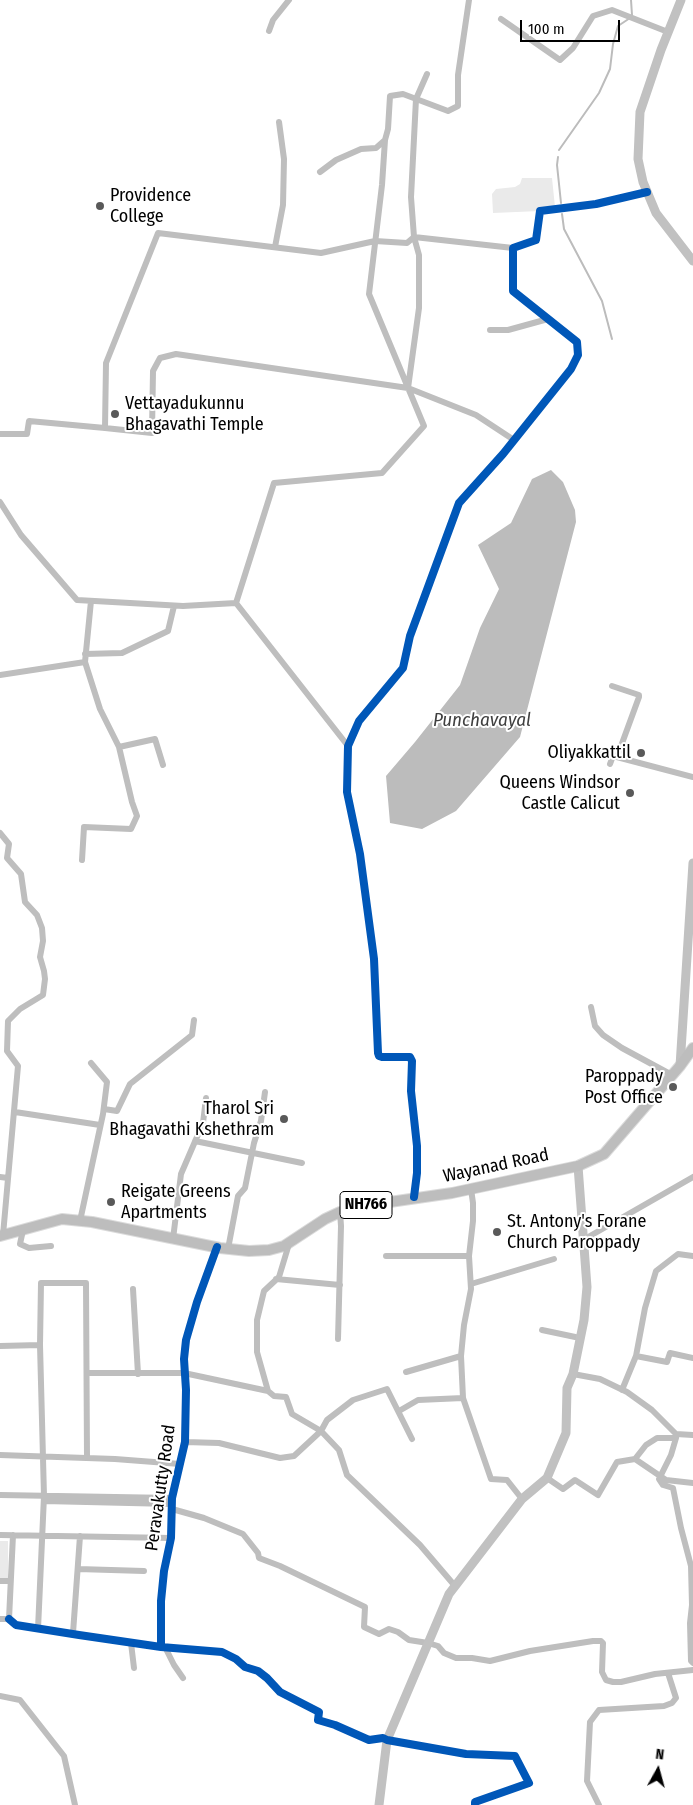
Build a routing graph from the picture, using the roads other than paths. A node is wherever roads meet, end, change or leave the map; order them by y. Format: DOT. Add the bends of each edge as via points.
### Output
graph roads {
  1 [pos="289,0"];
  2 [pos="469,0"];
  3 [pos="681,0"];
  4 [pos="500,20"];
  5 [pos="269,31"];
  6 [pos="668,32"];
  7 [pos="427,74"];
  8 [pos="416,99"];
  9 [pos="279,122"];
  10 [pos="385,140"];
  11 [pos="320,172"];
  12 [pos="647,192"];
  13 [pos="414,237"];
  14 [pos="375,241"];
  15 [pos="274,247"];
  16 [pos="513,248"];
  17 [pos="693,262"];
  18 [pos="548,319"];
  19 [pos="490,330"];
  20 [pos="408,388"];
  21 [pos="105,428"];
  22 [pos="0,434"];
  23 [pos="514,440"];
  24 [pos="0,502"];
  25 [pos="91,601"];
  26 [pos="236,604"];
  27 [pos="174,606"];
  28 [pos="85,654"];
  29 [pos="84,662"];
  30 [pos="0,676"];
  31 [pos="612,686"];
  32 [pos="348,746"];
  33 [pos="119,747"];
  34 [pos="600,752"];
  35 [pos="615,756"];
  36 [pos="610,764"];
  37 [pos="163,765"];
  38 [pos="693,777"];
  39 [pos="0,833"];
  40 [pos="82,860"];
  41 [pos="693,863"];
  42 [pos="591,1007"];
  43 [pos="194,1020"];
  44 [pos="0,1030"];
  45 [pos="8,1031"];
  46 [pos="693,1048"];
  47 [pos="91,1063"];
  48 [pos="680,1066"];
  49 [pos="672,1075"];
  50 [pos="264,1092"];
  51 [pos="206,1098"];
  52 [pos="104,1109"];
  53 [pos="15,1112"];
  54 [pos="100,1125"];
  55 [pos="195,1141"];
  56 [pos="252,1153"];
  57 [pos="302,1163"];
  58 [pos="578,1166"];
  59 [pos="0,1177"];
  60 [pos="693,1177"];
  61 [pos="8,1178"];
  62 [pos="471,1189"];
  63 [pos="414,1197"];
  64 [pos="340,1212"];
  65 [pos="80,1221"];
  66 [pos="23,1230"];
  67 [pos="2,1236"];
  68 [pos="173,1239"];
  69 [pos="583,1240"];
  70 [pos="290,1243"];
  71 [pos="51,1246"];
  72 [pos="217,1247"];
  73 [pos="228,1249"];
  74 [pos="386,1256"];
  75 [pos="469,1256"];
  76 [pos="693,1256"];
  77 [pos="554,1259"];
  78 [pos="276,1280"];
  79 [pos="471,1284"];
  80 [pos="340,1285"];
  81 [pos="133,1289"];
  82 [pos="542,1330"];
  83 [pos="580,1338"];
  84 [pos="338,1339"];
  85 [pos="40,1345"];
  86 [pos="0,1346"];
  87 [pos="461,1356"];
  88 [pos="636,1356"];
  89 [pos="693,1358"];
  90 [pos="406,1372"];
  91 [pos="87,1373"];
  92 [pos="184,1373"];
  93 [pos="138,1374"];
  94 [pos="573,1374"];
  95 [pos="622,1390"];
  96 [pos="268,1391"];
  97 [pos="463,1398"];
  98 [pos="399,1411"];
  99 [pos="321,1431"];
  100 [pos="693,1435"];
  101 [pos="676,1436"];
  102 [pos="412,1439"];
  103 [pos="185,1442"];
  104 [pos="0,1455"];
  105 [pos="43,1456"];
  106 [pos="86,1458"];
  107 [pos="635,1459"];
  108 [pos="180,1464"];
  109 [pos="660,1476"];
  110 [pos="547,1478"];
  111 [pos="693,1483"];
  112 [pos="0,1495"];
  113 [pos="44,1498"];
  114 [pos="522,1499"];
  115 [pos="172,1504"];
  116 [pos="0,1535"];
  117 [pos="12,1535"];
  118 [pos="43,1536"];
  119 [pos="80,1536"];
  120 [pos="171,1538"];
  121 [pos="78,1569"];
  122 [pos="144,1571"];
  123 [pos="0,1581"];
  124 [pos="10,1581"];
  125 [pos="455,1586"];
  126 [pos="0,1619"];
  127 [pos="9,1619"];
  128 [pos="38,1629"];
  129 [pos="73,1633"];
  130 [pos="428,1642"];
  131 [pos="131,1643"];
  132 [pos="163,1647"];
  133 [pos="693,1663"];
  134 [pos="134,1668"];
  135 [pos="693,1670"];
  136 [pos="668,1673"];
  137 [pos="183,1678"];
  138 [pos="0,1696"];
  139 [pos="387,1740"];
  140 [pos="75,1805"];
  141 [pos="379,1805"];
  142 [pos="475,1805"];
  143 [pos="599,1805"];
  1 -- 5 [label="street" via="273,20"];
  2 -- 8 [label="street" via="458,75 458,106 448,111"];
  3 -- 6 [label="main road"];
  4 -- 6 [label="street" via="560,60 573,48 593,16 612,10"];
  6 -- 12 [label="main road" via="640,112 638,159"];
  7 -- 8 [label="street"];
  8 -- 10 [label="street" via="403,94 390,96"];
  8 -- 13 [label="street" via="411,197"];
  9 -- 15 [label="street" via="284,159 283,205"];
  10 -- 11 [label="street" via="376,148 361,149 336,160"];
  10 -- 14 [label="street"];
  12 -- 16 [label="street" via="596,204 540,211 536,240"];
  12 -- 17 [label="main road" via="656,213"];
  13 -- 14 [label="street" via="406,243"];
  13 -- 16 [label="street"];
  13 -- 20 [label="street" via="419,256 419,308"];
  14 -- 15 [label="street" via="321,253"];
  14 -- 20 [label="street" via="368,294"];
  15 -- 21 [label="street" via="158,233 106,363"];
  16 -- 18 [label="street" via="513,291"];
  18 -- 19 [label="street" via="508,330"];
  18 -- 23 [label="street" via="577,342 578,355 571,369"];
  20 -- 21 [label="street" via="176,354 160,358 153,371 152,433"];
  20 -- 23 [label="street" via="476,415"];
  20 -- 26 [label="street" via="424,426 382,473 274,483"];
  21 -- 22 [label="street" via="29,421 27,434"];
  23 -- 32 [label="street" via="459,504 410,636 403,668 359,721"];
  24 -- 25 [label="street" via="21,535 77,600"];
  25 -- 27 [label="street"];
  25 -- 28 [label="street"];
  26 -- 27 [label="street"];
  26 -- 32 [label="street"];
  27 -- 28 [label="street" via="168,632 122,653"];
  28 -- 29 [label="street"];
  29 -- 30 [label="street"];
  29 -- 33 [label="street" via="100,709"];
  31 -- 35 [label="street" via="639,695"];
  32 -- 63 [label="street" via="347,792 360,854 374,959 378,1053 382,1057 410,1057 412,1061 411,1091 417,1146"];
  33 -- 37 [label="street" via="155,739"];
  33 -- 40 [label="street" via="137,816 131,829 84,827"];
  34 -- 35 [label="street"];
  35 -- 36 [label="street"];
  35 -- 38 [label="street"];
  39 -- 45 [label="street" via="9,844 8,858 21,874 25,902 37,915 43,942 40,957 44,971 43,995 8,1021"];
  41 -- 48 [label="main road"];
  42 -- 49 [label="street" via="595,1026 603,1035"];
  43 -- 52 [label="street" via="192,1035 130,1084 117,1111"];
  44 -- 45 [label="street"];
  45 -- 53 [label="street" via="7,1052 18,1066"];
  46 -- 48 [label="highway, Wayanad Road / NH766"];
  47 -- 52 [label="street" via="107,1082"];
  48 -- 49 [label="highway, Wayanad Road / NH766"];
  49 -- 58 [label="highway, Wayanad Road / NH766" via="604,1154"];
  50 -- 56 [label="street" via="262,1121"];
  51 -- 55 [label="street" via="203,1123"];
  52 -- 54 [label="street"];
  53 -- 54 [label="street"];
  53 -- 61 [label="street"];
  54 -- 65 [label="street"];
  55 -- 56 [label="street"];
  55 -- 68 [label="street" via="181,1174"];
  56 -- 57 [label="street"];
  56 -- 73 [label="street" via="245,1188 238,1196"];
  58 -- 62 [label="highway, Wayanad Road / NH766"];
  58 -- 69 [label="main road"];
  59 -- 61 [label="street"];
  60 -- 69 [label="street"];
  61 -- 67 [label="street"];
  62 -- 63 [label="highway, Wayanad Road / NH766"];
  62 -- 75 [label="street" via="473,1221"];
  63 -- 64 [label="highway, Wayanad Road / NH766"];
  64 -- 70 [label="highway, Wayanad Road / NH766"];
  64 -- 80 [label="street"];
  65 -- 66 [label="highway, Wayanad Road / NH766" via="62,1219"];
  65 -- 68 [label="highway, Wayanad Road / NH766"];
  66 -- 67 [label="highway, Wayanad Road / NH766"];
  66 -- 71 [label="street" via="20,1244 29,1248"];
  68 -- 72 [label="highway, Wayanad Road / NH766"];
  69 -- 83 [label="main road" via="587,1287"];
  70 -- 73 [label="highway, Wayanad Road / NH766" via="270,1250"];
  70 -- 78 [label="street"];
  72 -- 73 [label="highway, Wayanad Road / NH766"];
  72 -- 92 [label="street, Peravakutty Road" via="189,1330"];
  74 -- 75 [label="street"];
  75 -- 79 [label="street"];
  76 -- 88 [label="street" via="678,1254 656,1271"];
  77 -- 79 [label="street"];
  78 -- 80 [label="street"];
  78 -- 96 [label="street" via="264,1291 257,1320 257,1352"];
  79 -- 87 [label="street"];
  80 -- 84 [label="street"];
  81 -- 93 [label="street"];
  82 -- 83 [label="street"];
  83 -- 94 [label="main road"];
  85 -- 86 [label="street"];
  85 -- 91 [label="street" via="41,1283 86,1283"];
  85 -- 105 [label="street"];
  87 -- 90 [label="street"];
  87 -- 97 [label="street"];
  88 -- 89 [label="street" via="667,1362 670,1353"];
  88 -- 95 [label="street"];
  91 -- 93 [label="street"];
  91 -- 106 [label="street"];
  92 -- 93 [label="street"];
  92 -- 96 [label="street"];
  92 -- 103 [label="street, Peravakutty Road"];
  94 -- 95 [label="street" via="600,1379"];
  94 -- 110 [label="main road" via="567,1388 566,1433"];
  95 -- 101 [label="street" via="652,1410"];
  96 -- 99 [label="street" via="274,1396 286,1397 292,1414"];
  97 -- 98 [label="street" via="418,1400"];
  97 -- 114 [label="street" via="491,1479 507,1480"];
  98 -- 99 [label="street" via="387,1389 353,1400 327,1420"];
  98 -- 102 [label="street"];
  99 -- 103 [label="street" via="294,1456 280,1458 219,1443"];
  99 -- 125 [label="street" via="340,1450 346,1474 420,1545"];
  100 -- 101 [label="street"];
  101 -- 107 [label="street" via="657,1438 646,1445"];
  101 -- 109 [label="street" via="677,1441"];
  103 -- 108 [label="street, Peravakutty Road"];
  104 -- 105 [label="street"];
  105 -- 106 [label="street"];
  105 -- 113 [label="street"];
  106 -- 108 [label="street"];
  107 -- 109 [label="street"];
  107 -- 110 [label="street" via="617,1462 598,1495 575,1480 563,1489"];
  108 -- 115 [label="street, Peravakutty Road"];
  109 -- 111 [label="street" via="666,1480"];
  109 -- 133 [label="street" via="661,1483 672,1487 674,1492 691,1566"];
  110 -- 114 [label="main road"];
  112 -- 113 [label="street"];
  113 -- 115 [label="street"];
  113 -- 118 [label="street"];
  114 -- 125 [label="main road"];
  115 -- 120 [label="street, Peravakutty Road"];
  115 -- 130 [label="street" via="244,1534 259,1558 365,1607 364,1627 379,1634 388,1628 410,1640"];
  116 -- 117 [label="street"];
  117 -- 118 [label="street"];
  117 -- 124 [label="street"];
  118 -- 119 [label="street"];
  118 -- 128 [label="street"];
  119 -- 120 [label="street"];
  119 -- 121 [label="street"];
  120 -- 132 [label="street, Peravakutty Road" via="161,1601"];
  121 -- 122 [label="street"];
  121 -- 129 [label="street"];
  123 -- 124 [label="street"];
  124 -- 127 [label="street"];
  125 -- 130 [label="main road"];
  126 -- 127 [label="street"];
  127 -- 128 [label="street"];
  128 -- 129 [label="street"];
  129 -- 131 [label="street"];
  130 -- 136 [label="street" via="456,1658 490,1661 530,1651 601,1641 604,1649 602,1672 606,1680 621,1682"];
  130 -- 139 [label="main road"];
  131 -- 132 [label="street"];
  131 -- 134 [label="street"];
  132 -- 137 [label="street"];
  132 -- 139 [label="street" via="222,1652 245,1667 258,1671 280,1692 319,1712 318,1720 369,1740"];
  135 -- 136 [label="street"];
  136 -- 143 [label="street" via="676,1698 672,1703 599,1710 590,1722 587,1781"];
  138 -- 140 [label="street" via="20,1700 64,1756"];
  139 -- 141 [label="main road"];
  139 -- 142 [label="street" via="466,1754 516,1756 529,1783 475,1802"];
}
